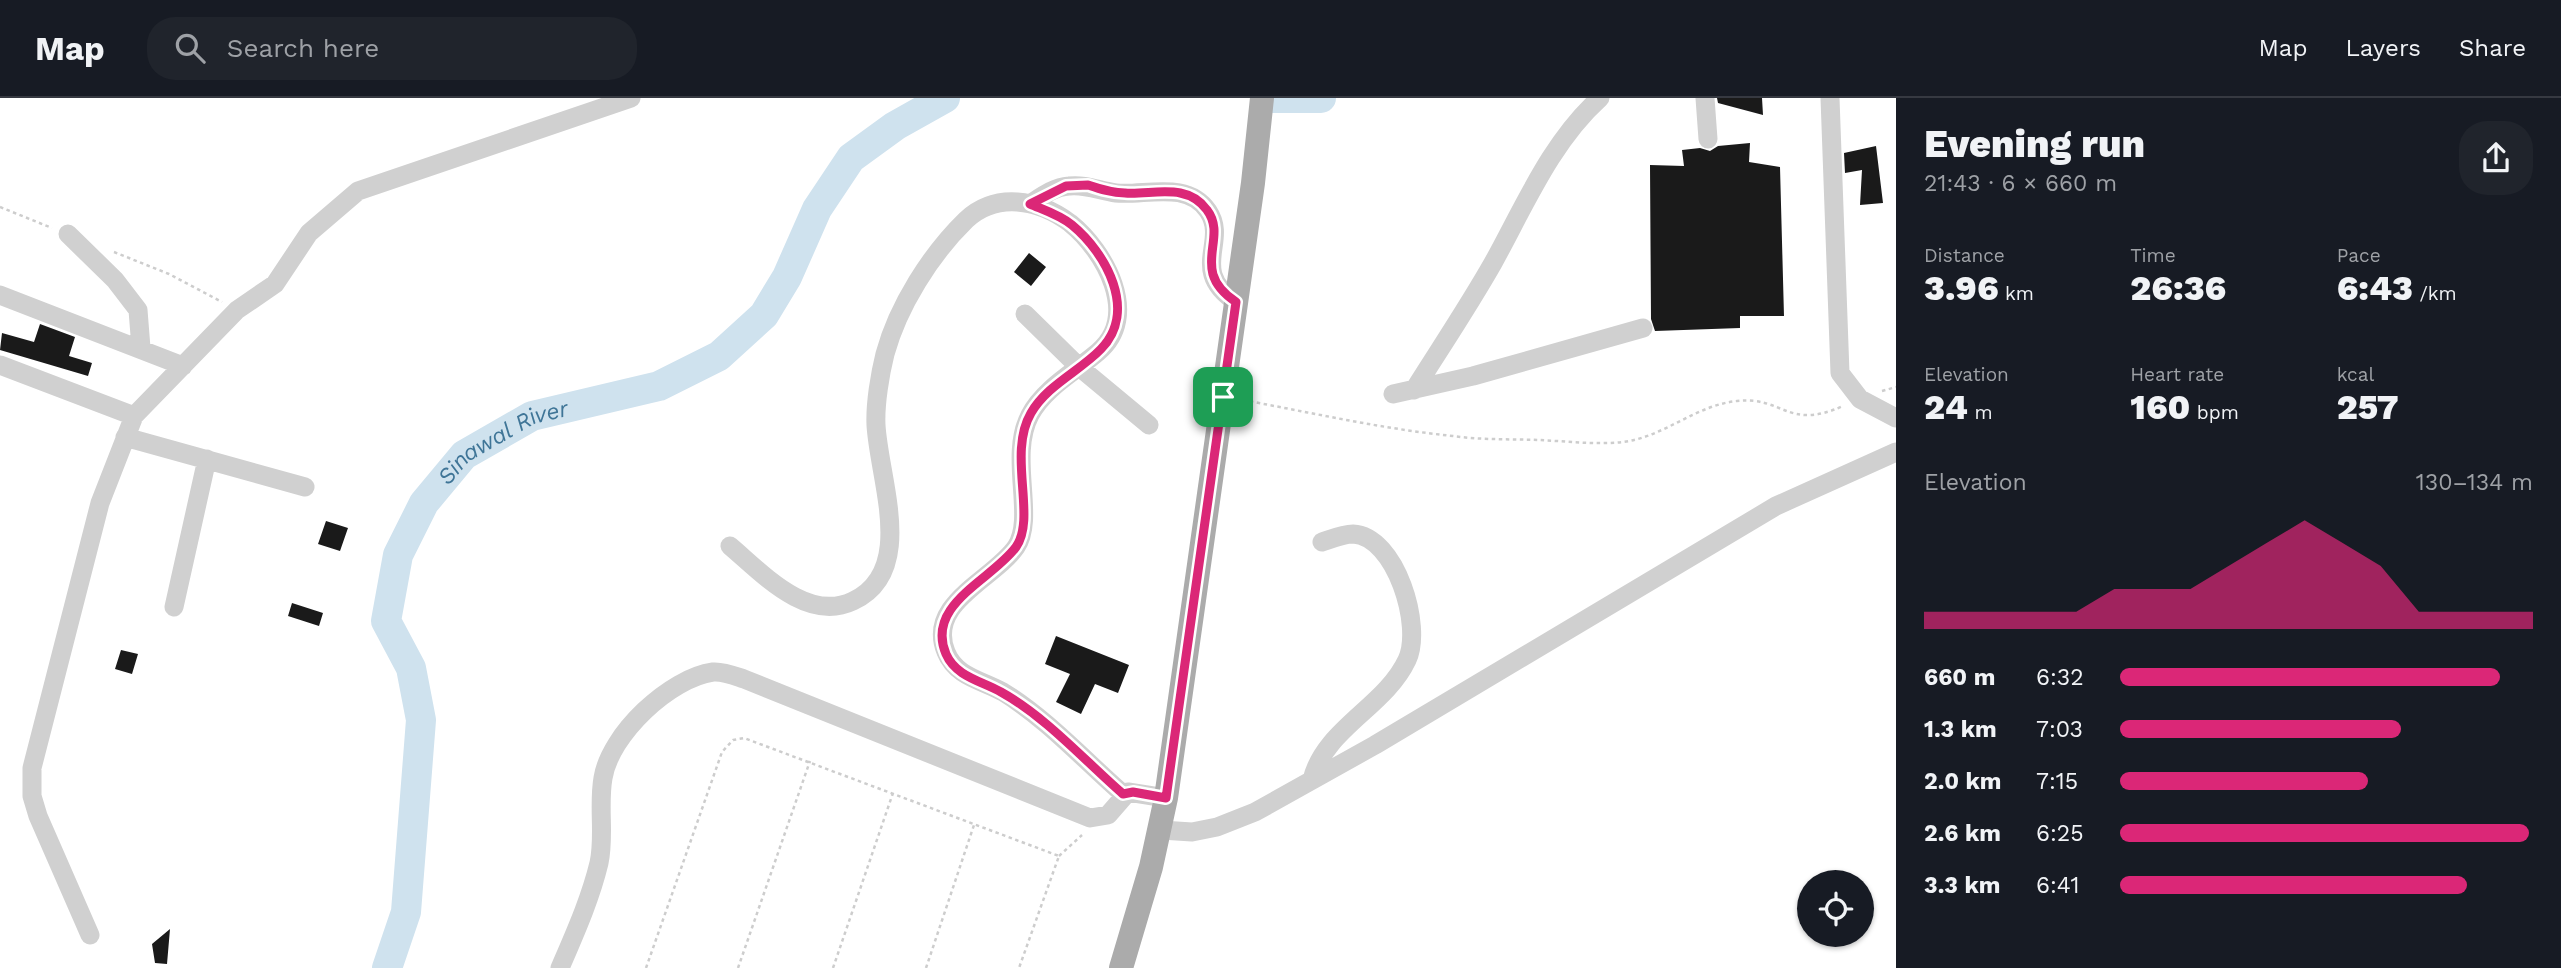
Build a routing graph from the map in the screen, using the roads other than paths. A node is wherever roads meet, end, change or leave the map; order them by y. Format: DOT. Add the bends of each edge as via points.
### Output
graph roads {
  1 [pos="631,98"];
  2 [pos="1262,98"];
  3 [pos="1600,98"];
  4 [pos="1705,98"];
  5 [pos="1830,98"];
  6 [pos="1708,139"];
  7 [pos="1030,204"];
  8 [pos="68,234"];
  9 [pos="0,295"];
  10 [pos="1236,302"];
  11 [pos="1025,314"];
  12 [pos="1643,328"];
  13 [pos="141,348"];
  14 [pos="0,365"];
  15 [pos="183,366"];
  16 [pos="1078,366"];
  17 [pos="1414,390"];
  18 [pos="1393,394"];
  19 [pos="134,416"];
  20 [pos="1896,418"];
  21 [pos="1149,425"];
  22 [pos="125,436"];
  23 [pos="1896,452"];
  24 [pos="207,459"];
  25 [pos="305,487"];
  26 [pos="1322,542"];
  27 [pos="730,546"];
  28 [pos="174,607"];
  29 [pos="1312,780"];
  30 [pos="1123,794"];
  31 [pos="1166,798"];
  32 [pos="1161,830"];
  33 [pos="90,935"];
  34 [pos="560,968"];
  35 [pos="1121,968"];
  1 -- 15 [label="street" via="358,191 309,233 275,284 237,310"];
  2 -- 10 [label="main road"];
  3 -- 17 [label="street" via="1574,125 1545,169 1446,344"];
  4 -- 6 [label="street"];
  5 -- 20 [label="street" via="1840,373 1860,399"];
  7 -- 10 [label="street" via="1066,186 1088,185 1128,194 1170,190 1191,198 1208,210 1213,226 1215,283"];
  7 -- 16 [label="street" via="1072,225 1107,269 1115,287 1118,317 1111,338"];
  7 -- 27 [label="street" via="1006,200 979,208 958,228 933,259 885,353 876,422 891,545 886,569 871,592 849,604 827,607 797,599"];
  8 -- 13 [label="street" via="116,280 138,310"];
  9 -- 13 [label="street"];
  10 -- 31 [label="main road"];
  11 -- 16 [label="street"];
  12 -- 17 [label="street"];
  13 -- 15 [label="street"];
  14 -- 19 [label="street"];
  15 -- 19 [label="street"];
  16 -- 21 [label="street"];
  16 -- 30 [label="street" via="1031,412 1020,439 1024,512 1018,545 956,601 946,616 942,640 955,667 1002,692 1044,723"];
  17 -- 18 [label="street"];
  19 -- 22 [label="street"];
  22 -- 24 [label="street"];
  22 -- 33 [label="street" via="100,503 32,768 38,816"];
  23 -- 29 [label="street" via="1776,506"];
  24 -- 25 [label="street"];
  24 -- 28 [label="street"];
  26 -- 29 [label="street" via="1353,534 1378,546 1391,562 1407,599 1412,629 1409,657 1393,684 1335,739"];
  29 -- 32 [label="street" via="1217,827 1192,832"];
  30 -- 31 [label="street"];
  30 -- 34 [label="street" via="1108,815 1097,819 744,679 717,671 695,676 638,718 608,758 600,858 591,895"];
  31 -- 32 [label="main road"];
  32 -- 35 [label="main road"];
}
